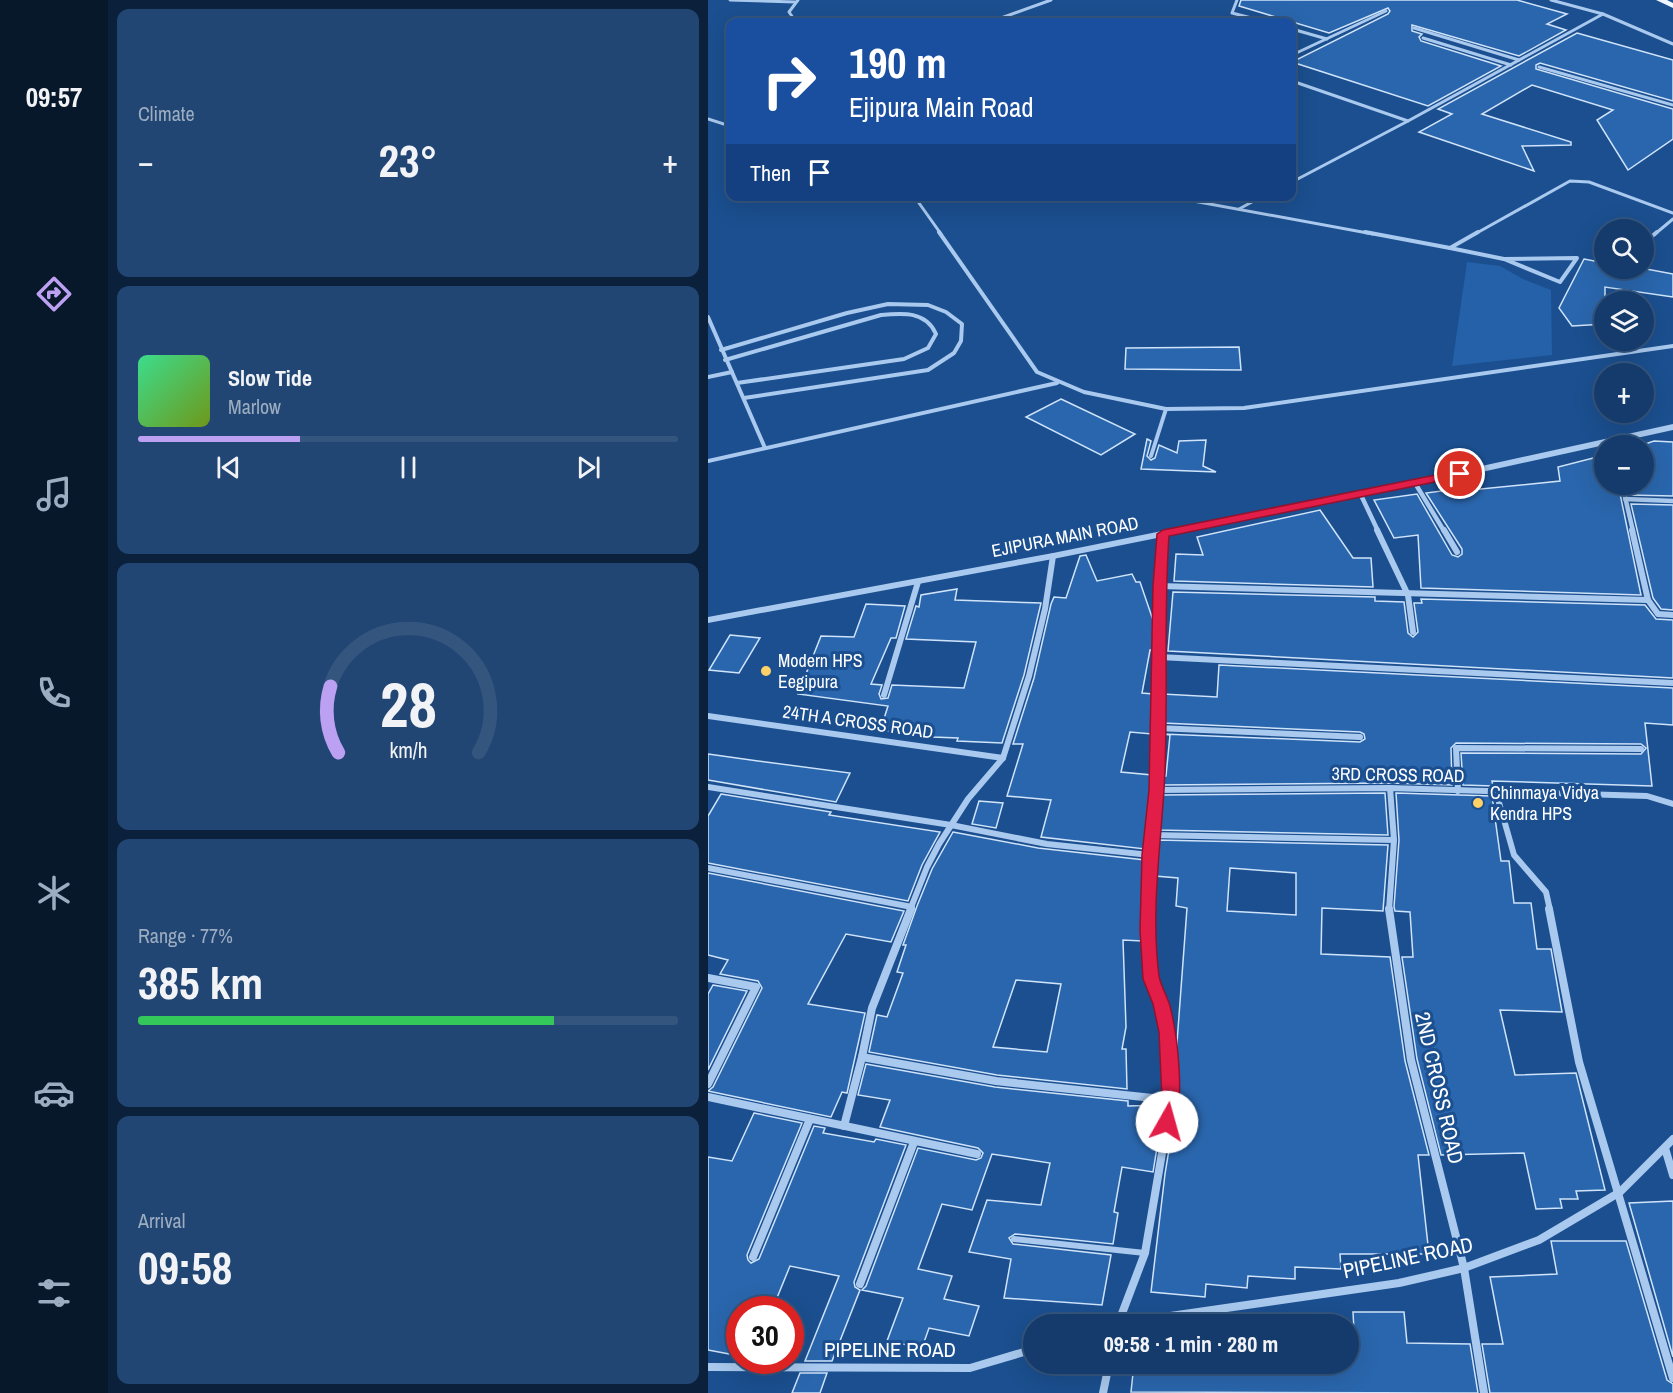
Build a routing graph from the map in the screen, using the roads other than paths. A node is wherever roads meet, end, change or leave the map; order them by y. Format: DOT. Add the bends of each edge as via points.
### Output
graph roads {
  1 [pos="730,0"];
  2 [pos="1051,0"];
  3 [pos="1237,0"];
  4 [pos="1551,0"];
  5 [pos="1660,0"];
  6 [pos="796,1"];
  7 [pos="1673,6"];
  8 [pos="1386,11"];
  9 [pos="1603,14"];
  10 [pos="793,18"];
  11 [pos="1001,18"];
  12 [pos="1251,18"];
  13 [pos="1413,27"];
  14 [pos="1296,30"];
  15 [pos="1423,38"];
  16 [pos="1327,39"];
  17 [pos="1673,44"];
  18 [pos="1296,54"];
  19 [pos="1519,60"];
  20 [pos="1511,65"];
  21 [pos="1539,67"];
  22 [pos="1296,82"];
  23 [pos="1673,105"];
  24 [pos="708,119"];
  25 [pos="1408,121"];
  26 [pos="726,125"];
  27 [pos="1296,180"];
  28 [pos="917,201"];
  29 [pos="1194,201"];
  30 [pos="1254,201"];
  31 [pos="1239,209"];
  32 [pos="1673,213"];
  33 [pos="1673,219"];
  34 [pos="1654,235"];
  35 [pos="1450,248"];
  36 [pos="1503,258"];
  37 [pos="708,317"];
  38 [pos="1673,346"];
  39 [pos="721,350"];
  40 [pos="725,360"];
  41 [pos="732,372"];
  42 [pos="708,377"];
  43 [pos="1057,382"];
  44 [pos="737,383"];
  45 [pos="744,398"];
  46 [pos="1166,409"];
  47 [pos="1673,427"];
  48 [pos="1645,435"];
  49 [pos="765,448"];
  50 [pos="1594,448"];
  51 [pos="1151,456"];
  52 [pos="708,461"];
  53 [pos="1415,483"];
  54 [pos="1360,494"];
  55 [pos="1624,495"];
  56 [pos="1625,499"];
  57 [pos="1673,501"];
  58 [pos="1163,534"];
  59 [pos="1457,552"];
  60 [pos="1053,556"];
  61 [pos="918,582"];
  62 [pos="1159,586"];
  63 [pos="1408,595"];
  64 [pos="1648,600"];
  65 [pos="1673,615"];
  66 [pos="708,620"];
  67 [pos="1413,632"];
  68 [pos="1160,657"];
  69 [pos="1673,683"];
  70 [pos="884,695"];
  71 [pos="708,716"];
  72 [pos="1157,728"];
  73 [pos="1360,737"];
  74 [pos="1641,749"];
  75 [pos="1003,758"];
  76 [pos="708,787"];
  77 [pos="1390,788"];
  78 [pos="1156,790"];
  79 [pos="1458,791"];
  80 [pos="1496,792"];
  81 [pos="1673,804"];
  82 [pos="951,825"];
  83 [pos="1152,835"];
  84 [pos="1394,840"];
  85 [pos="1150,855"];
  86 [pos="708,868"];
  87 [pos="912,908"];
  88 [pos="708,978"];
  89 [pos="862,1057"];
  90 [pos="708,1084"];
  91 [pos="708,1097"];
  92 [pos="1171,1100"];
  93 [pos="810,1119"];
  94 [pos="843,1126"];
  95 [pos="1673,1139"];
  96 [pos="914,1142"];
  97 [pos="1665,1148"];
  98 [pos="977,1154"];
  99 [pos="1673,1175"];
  100 [pos="1620,1192"];
  101 [pos="1014,1239"];
  102 [pos="1144,1253"];
  103 [pos="753,1257"];
  104 [pos="1464,1269"];
  105 [pos="860,1284"];
  106 [pos="1121,1314"];
  107 [pos="1186,1314"];
  108 [pos="1023,1352"];
  109 [pos="708,1367"];
  110 [pos="1107,1374"];
  111 [pos="1673,1378"];
  112 [pos="1103,1393"];
  113 [pos="1484,1393"];
  1 -- 6 [label="lane"];
  2 -- 11 [label="lane"];
  3 -- 12 [label="lane" via="1232,13"];
  4 -- 9 [label="lane"];
  5 -- 7 [label="main road"];
  6 -- 10 [label="lane" via="789,12"];
  8 -- 16 [label="lane"];
  9 -- 17 [label="lane"];
  9 -- 19 [label="lane"];
  13 -- 19 [label="lane"];
  14 -- 16 [label="lane"];
  15 -- 20 [label="lane"];
  16 -- 18 [label="lane"];
  19 -- 20 [label="lane"];
  20 -- 25 [label="lane"];
  21 -- 23 [label="lane"];
  22 -- 25 [label="lane"];
  24 -- 26 [label="lane"];
  25 -- 27 [label="lane"];
  28 -- 43 [label="lane" via="1037,372"];
  29 -- 31 [label="lane"];
  30 -- 31 [label="lane"];
  31 -- 35 [label="lane"];
  32 -- 35 [label="lane" via="1589,182 1570,181"];
  33 -- 34 [label="lane"];
  35 -- 36 [label="lane"];
  36 -- 36 [label="lane" via="1560,282 1577,258 1544,257"];
  37 -- 39 [label="lane"];
  38 -- 46 [label="lane" via="1244,408"];
  39 -- 40 [label="lane"];
  39 -- 45 [label="lane" via="862,308 888,304 922,304 949,314 962,324 961,344 955,354 928,370"];
  40 -- 41 [label="lane"];
  40 -- 44 [label="lane" via="881,315 919,315 928,320 936,334 927,351 904,359"];
  41 -- 42 [label="lane"];
  41 -- 44 [label="lane"];
  43 -- 46 [label="lane" via="1116,401"];
  43 -- 49 [label="lane"];
  44 -- 45 [label="lane"];
  45 -- 49 [label="lane"];
  46 -- 51 [label="lane"];
  47 -- 48 [label="street, EJIPURA MAIN ROAD"];
  49 -- 52 [label="lane"];
  50 -- 53 [label="street, EJIPURA MAIN ROAD"];
  53 -- 54 [label="street, EJIPURA MAIN ROAD"];
  53 -- 59 [label="street"];
  54 -- 58 [label="street, EJIPURA MAIN ROAD"];
  54 -- 63 [label="street"];
  55 -- 56 [label="street"];
  56 -- 57 [label="street"];
  56 -- 64 [label="street"];
  58 -- 60 [label="street, EJIPURA MAIN ROAD"];
  58 -- 62 [label="street"];
  60 -- 61 [label="street, EJIPURA MAIN ROAD"];
  60 -- 75 [label="street" via="1045,609"];
  61 -- 66 [label="street, EJIPURA MAIN ROAD"];
  61 -- 70 [label="street"];
  62 -- 63 [label="street"];
  62 -- 68 [label="street"];
  63 -- 64 [label="street"];
  63 -- 67 [label="street"];
  64 -- 65 [label="street" via="1658,614"];
  68 -- 69 [label="street"];
  68 -- 72 [label="street"];
  71 -- 75 [label="street, 24TH A CROSS ROAD"];
  72 -- 73 [label="street"];
  72 -- 78 [label="street"];
  74 -- 79 [label="street" via="1455,748"];
  75 -- 82 [label="street"];
  76 -- 82 [label="street"];
  77 -- 78 [label="street, 3RD CROSS ROAD"];
  77 -- 79 [label="street, 3RD CROSS ROAD"];
  77 -- 84 [label="street, 2ND CROSS ROAD"];
  78 -- 83 [label="street"];
  79 -- 80 [label="street, 3RD CROSS ROAD"];
  80 -- 81 [label="street, 3RD CROSS ROAD" via="1647,796"];
  80 -- 100 [label="street" via="1514,855 1546,892 1580,1062"];
  82 -- 85 [label="street" via="1047,844"];
  82 -- 87 [label="street" via="927,867"];
  83 -- 84 [label="street"];
  83 -- 85 [label="street"];
  84 -- 104 [label="street, 2ND CROSS ROAD" via="1389,909 1410,1060"];
  85 -- 92 [label="street" via="1151,979 1168,1032"];
  86 -- 87 [label="street"];
  87 -- 89 [label="street" via="872,1008"];
  88 -- 90 [label="street" via="756,987"];
  89 -- 92 [label="street" via="996,1081"];
  89 -- 94 [label="street"];
  91 -- 93 [label="street"];
  92 -- 102 [label="street"];
  93 -- 94 [label="street"];
  93 -- 103 [label="street"];
  94 -- 96 [label="street"];
  95 -- 97 [label="street, PIPELINE ROAD"];
  96 -- 98 [label="street"];
  96 -- 105 [label="street"];
  97 -- 99 [label="street"];
  97 -- 100 [label="street, PIPELINE ROAD"];
  100 -- 104 [label="street, PIPELINE ROAD" via="1539,1240"];
  100 -- 111 [label="street"];
  101 -- 102 [label="lane"];
  102 -- 106 [label="street"];
  104 -- 107 [label="street, PIPELINE ROAD" via="1399,1283"];
  104 -- 113 [label="street, 2ND CROSS ROAD"];
  108 -- 109 [label="street, PIPELINE ROAD" via="970,1368"];
  110 -- 112 [label="street"];
}
